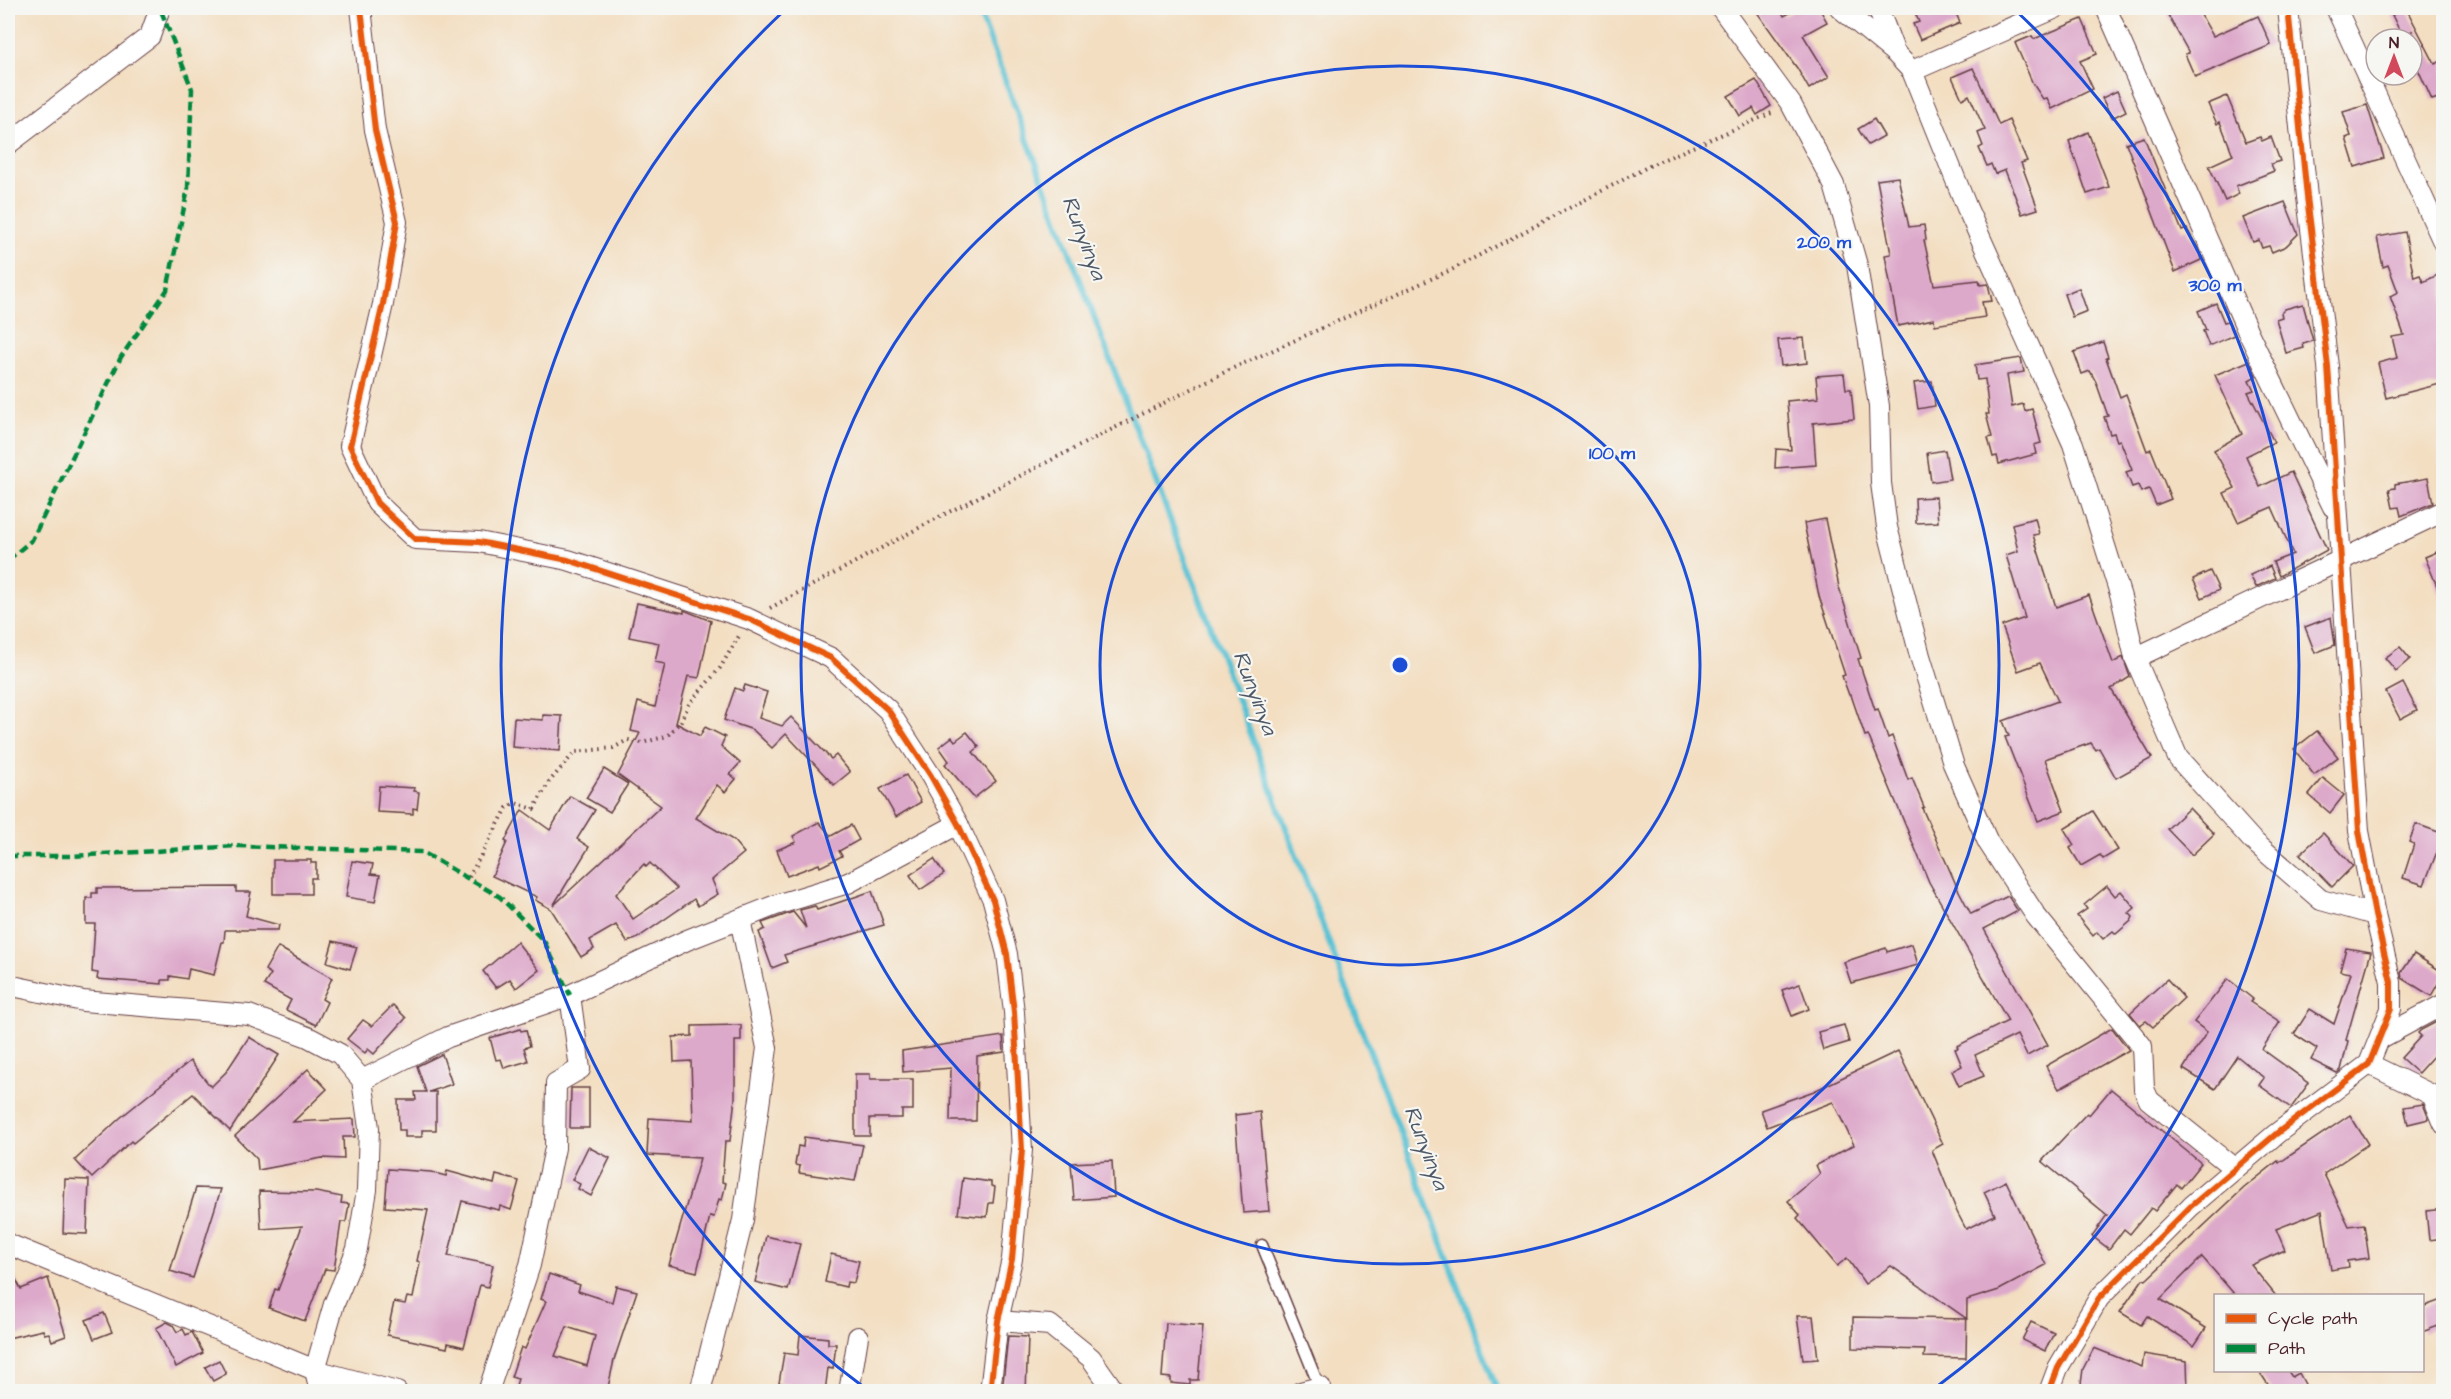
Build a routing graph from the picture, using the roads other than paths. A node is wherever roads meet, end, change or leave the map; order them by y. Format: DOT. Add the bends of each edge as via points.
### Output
graph roads {
  1 [pos="160,8"];
  2 [pos="361,8"];
  3 [pos="1721,8"];
  4 [pos="1840,8"];
  5 [pos="1878,8"];
  6 [pos="2056,8"];
  7 [pos="2106,8"];
  8 [pos="2288,8"];
  9 [pos="2336,8"];
  10 [pos="1895,53"];
  11 [pos="1912,71"];
  12 [pos="8,144"];
  13 [pos="2444,244"];
  14 [pos="2444,511"];
  15 [pos="2338,517"];
  16 [pos="2342,561"];
  17 [pos="2135,658"];
  18 [pos="958,824"];
  19 [pos="2375,915"];
  20 [pos="740,919"];
  21 [pos="8,985"];
  22 [pos="570,995"];
  23 [pos="2444,1004"];
  24 [pos="2381,1038"];
  25 [pos="2369,1064"];
  26 [pos="362,1080"];
  27 [pos="2444,1124"];
  28 [pos="2235,1169"];
  29 [pos="8,1244"];
  30 [pos="1262,1245"];
  31 [pos="998,1321"];
  32 [pos="858,1337"];
  33 [pos="318,1386"];
  34 [pos="1314,1390"];
  35 [pos="397,1392"];
  36 [pos="488,1392"];
  37 [pos="700,1392"];
  38 [pos="849,1392"];
  39 [pos="990,1392"];
  40 [pos="1115,1392"];
  41 [pos="2049,1392"];
  1 -- 12 [label="street" via="150,36"];
  2 -- 18 [label="street" via="375,130 397,222 383,304 350,446 377,503 415,539 479,542 568,560 748,620 831,658 888,710"];
  3 -- 28 [label="street" via="1791,104 1834,185 1857,265 1879,406 1881,483 1887,527 1920,656 1954,766 1988,842 2036,916 2142,1046 2144,1089 2149,1100"];
  4 -- 10 [label="street"];
  5 -- 10 [label="street"];
  6 -- 11 [label="street"];
  7 -- 15 [label="street" via="2248,332"];
  8 -- 15 [label="street" via="2328,366"];
  9 -- 13 [label="street"];
  10 -- 11 [label="street"];
  11 -- 17 [label="street" via="1967,208 2073,444 2121,597"];
  14 -- 16 [label="street"];
  15 -- 16 [label="street"];
  16 -- 17 [label="street"];
  16 -- 19 [label="street" via="2359,831"];
  17 -- 19 [label="street" via="2178,758 2252,840 2321,900"];
  18 -- 20 [label="street" via="848,883"];
  18 -- 31 [label="street" via="993,900 1007,954 1014,1012 1022,1150 1012,1259"];
  19 -- 24 [label="street" via="2391,982 2391,1009"];
  20 -- 22 [label="street"];
  20 -- 37 [label="street" via="767,1048 742,1220"];
  21 -- 26 [label="street" via="83,1001 249,1015 308,1037 340,1054"];
  22 -- 26 [label="street" via="448,1037"];
  22 -- 36 [label="street" via="580,1069 556,1083 555,1148 530,1265"];
  23 -- 24 [label="street"];
  24 -- 25 [label="street"];
  25 -- 27 [label="street" via="2432,1095"];
  25 -- 28 [label="street"];
  26 -- 33 [label="street" via="369,1128 367,1190 357,1249 334,1304"];
  28 -- 41 [label="street" via="2191,1206 2099,1298 2058,1368"];
  29 -- 33 [label="street"];
  30 -- 34 [label="lane"];
  31 -- 39 [label="street"];
  31 -- 40 [label="street" via="1050,1325 1091,1358"];
  32 -- 38 [label="street"];
  33 -- 35 [label="street"];
}
